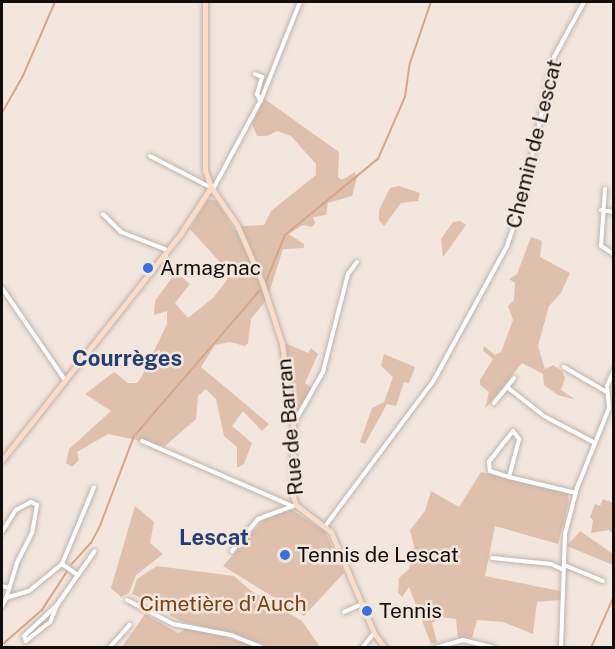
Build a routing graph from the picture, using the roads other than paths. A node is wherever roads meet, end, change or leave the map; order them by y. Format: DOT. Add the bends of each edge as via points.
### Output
graph roads {
  1 [pos="205,2"];
  2 [pos="300,2"];
  3 [pos="584,2"];
  4 [pos="255,74"];
  5 [pos="261,100"];
  6 [pos="150,156"];
  7 [pos="212,189"];
  8 [pos="605,189"];
  9 [pos="601,210"];
  10 [pos="614,212"];
  11 [pos="103,214"];
  12 [pos="168,250"];
  13 [pos="614,254"];
  14 [pos="357,262"];
  15 [pos="2,288"];
  16 [pos="564,367"];
  17 [pos="614,370"];
  18 [pos="514,378"];
  19 [pos="65,380"];
  20 [pos="507,387"];
  21 [pos="607,392"];
  22 [pos="494,403"];
  23 [pos="293,424"];
  24 [pos="142,441"];
  25 [pos="595,443"];
  26 [pos="2,460"];
  27 [pos="509,477"];
  28 [pos="94,487"];
  29 [pos="576,493"];
  30 [pos="293,505"];
  31 [pos="326,525"];
  32 [pos="2,532"];
  33 [pos="95,550"];
  34 [pos="232,551"];
  35 [pos="492,558"];
  36 [pos="62,564"];
  37 [pos="564,567"];
  38 [pos="78,575"];
  39 [pos="603,581"];
  40 [pos="2,586"];
  41 [pos="9,588"];
  42 [pos="6,598"];
  43 [pos="127,600"];
  44 [pos="57,604"];
  45 [pos="362,604"];
  46 [pos="2,606"];
  47 [pos="344,612"];
  48 [pos="130,625"];
  49 [pos="374,633"];
  50 [pos="109,648"];
  51 [pos="264,648"];
  52 [pos="362,648"];
  53 [pos="385,648"];
  54 [pos="435,648"];
  55 [pos="494,648"];
  56 [pos="561,648"];
  1 -- 7 [label="street, Rue de Barran" via="203,160"];
  2 -- 5 [label="street"];
  3 -- 31 [label="street, Chemin de Lescat" via="555,57 521,205 505,250 434,380"];
  4 -- 5 [label="street" via="262,77 257,94"];
  5 -- 7 [label="street"];
  6 -- 7 [label="street"];
  7 -- 12 [label="street"];
  7 -- 23 [label="street, Rue de Barran" via="237,225 274,315 288,369"];
  8 -- 9 [label="street"];
  9 -- 10 [label="street"];
  9 -- 13 [label="street" via="601,246"];
  11 -- 12 [label="street" via="122,232"];
  12 -- 19 [label="street"];
  14 -- 23 [label="street" via="348,274 326,364"];
  15 -- 19 [label="street"];
  16 -- 21 [label="street"];
  17 -- 21 [label="street"];
  18 -- 20 [label="street"];
  19 -- 26 [label="street"];
  20 -- 22 [label="street"];
  20 -- 25 [label="street" via="536,411"];
  21 -- 25 [label="street" via="609,408"];
  23 -- 30 [label="street, Rue de Barran"];
  24 -- 30 [label="street"];
  25 -- 29 [label="street"];
  27 -- 27 [label="street" via="488,466 513,431 519,439"];
  27 -- 29 [label="street"];
  28 -- 36 [label="street"];
  29 -- 37 [label="street" via="565,534"];
  30 -- 31 [label="street, Rue de Barran"];
  30 -- 34 [label="street" via="258,519"];
  31 -- 45 [label="street"];
  32 -- 41 [label="street" via="16,510 31,502 37,505 32,533"];
  33 -- 38 [label="street"];
  35 -- 37 [label="street"];
  36 -- 38 [label="street"];
  36 -- 42 [label="street" via="28,591"];
  37 -- 39 [label="street"];
  37 -- 56 [label="street"];
  38 -- 44 [label="street"];
  40 -- 41 [label="street"];
  41 -- 42 [label="street"];
  42 -- 46 [label="street"];
  43 -- 51 [label="street" via="174,624 231,635"];
  44 -- 44 [label="street" via="24,636 26,641 50,622"];
  45 -- 47 [label="street"];
  45 -- 49 [label="street"];
  48 -- 50 [label="street"];
  49 -- 52 [label="street"];
  49 -- 53 [label="street"];
  54 -- 55 [label="street" via="463,640"];
}
